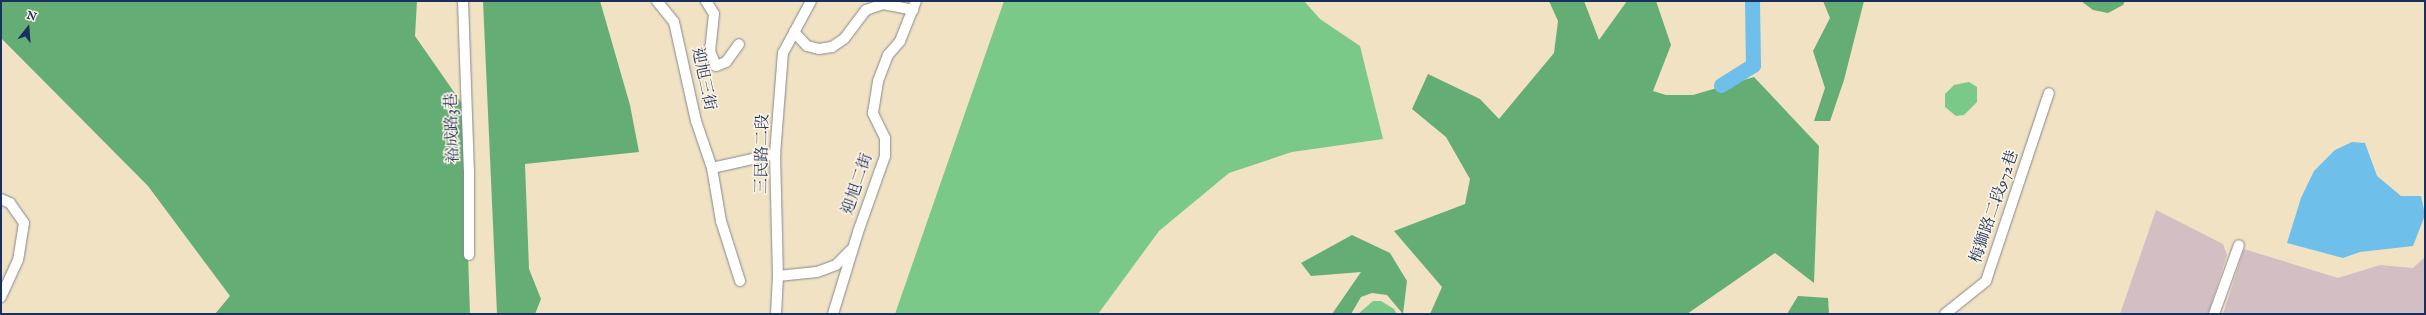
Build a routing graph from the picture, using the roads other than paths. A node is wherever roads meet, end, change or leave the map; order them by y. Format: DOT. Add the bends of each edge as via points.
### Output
graph roads {
  1 [pos="463,1"];
  2 [pos="657,1"];
  3 [pos="706,1"];
  4 [pos="811,1"];
  5 [pos="914,5"];
  6 [pos="794,32"];
  7 [pos="739,44"];
  8 [pos="2049,93"];
  9 [pos="775,154"];
  10 [pos="712,168"];
  11 [pos="1,198"];
  12 [pos="2239,245"];
  13 [pos="853,248"];
  14 [pos="469,255"];
  15 [pos="778,276"];
  16 [pos="740,281"];
  17 [pos="1,297"];
  18 [pos="776,314"];
  19 [pos="833,314"];
  20 [pos="1945,314"];
  21 [pos="2214,314"];
  1 -- 14 [label="street, 裕成路3巷"];
  2 -- 10 [label="street, 迎旭三街" via="674,22 696,121"];
  3 -- 7 [label="street" via="714,14 710,51 716,66 726,62"];
  4 -- 6 [label="street, 三民路二段"];
  5 -- 6 [label="street" via="883,4 866,10 844,39 832,47 818,49 807,46"];
  5 -- 13 [label="street, 迎旭二街" via="900,41 888,55 878,81 873,113 885,138 885,156"];
  6 -- 9 [label="street, 三民路二段" via="782,53"];
  8 -- 20 [label="street, 梅獅路二段972巷" via="1986,282"];
  9 -- 10 [label="street"];
  9 -- 15 [label="street, 三民路二段"];
  10 -- 16 [label="street, 迎旭三街" via="721,221"];
  11 -- 17 [label="street" via="10,203 24,223 18,260"];
  12 -- 21 [label="street"];
  13 -- 15 [label="street" via="836,265 817,272"];
  13 -- 19 [label="street, 迎旭二街"];
  15 -- 18 [label="street, 三民路二段"];
}
